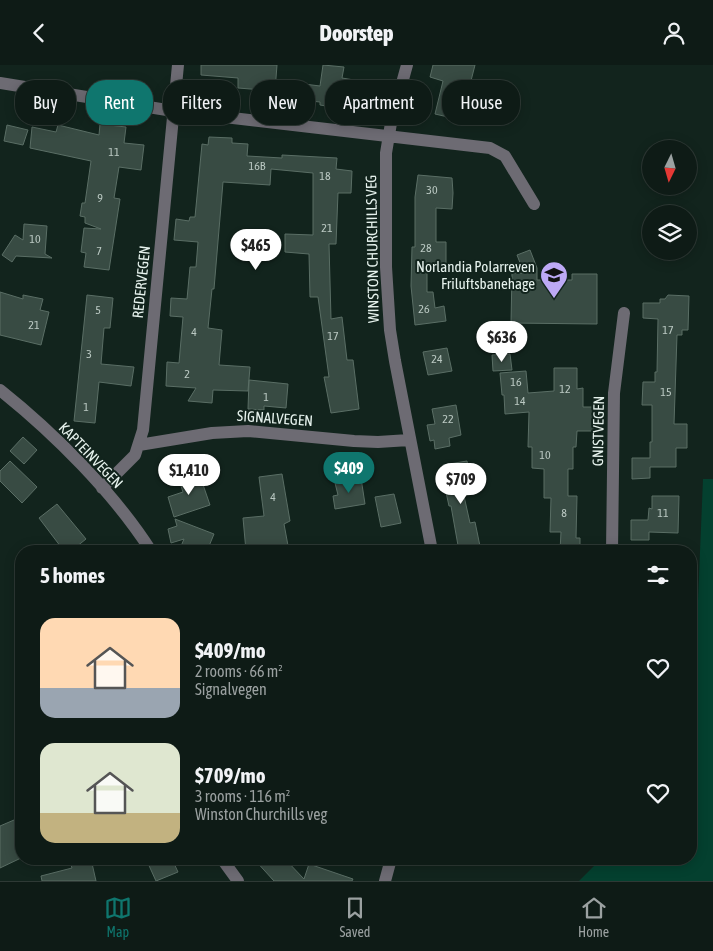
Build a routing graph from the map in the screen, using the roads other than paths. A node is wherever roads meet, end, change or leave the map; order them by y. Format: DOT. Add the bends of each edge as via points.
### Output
graph roads {
  1 [pos="178,65"];
  2 [pos="406,65"];
  3 [pos="176,80"];
  4 [pos="0,83"];
  5 [pos="163,109"];
  6 [pos="240,119"];
  7 [pos="172,125"];
  8 [pos="389,137"];
  9 [pos="534,204"];
  10 [pos="624,313"];
  11 [pos="0,390"];
  12 [pos="409,440"];
  13 [pos="139,445"];
  14 [pos="102,488"];
  15 [pos="145,545"];
  16 [pos="431,545"];
  17 [pos="612,545"];
  18 [pos="226,865"];
  19 [pos="390,865"];
  20 [pos="238,881"];
  21 [pos="386,881"];
  1 -- 3 [label="street, REDERVEGEN"];
  2 -- 8 [label="street, WINSTON CHURCHILLS VEG"];
  4 -- 5 [label="street"];
  6 -- 8 [label="street"];
  7 -- 13 [label="street, REDERVEGEN"];
  8 -- 9 [label="street" via="498,151 508,161"];
  8 -- 12 [label="street, WINSTON CHURCHILLS VEG" via="386,153 387,296"];
  10 -- 17 [label="street, GNISTVEGEN" via="614,393"];
  11 -- 14 [label="street, KAPTEINVEGEN"];
  12 -- 13 [label="street, SIGNALVEGEN" via="378,443 231,431"];
  12 -- 16 [label="street, WINSTON CHURCHILLS VEG"];
  13 -- 14 [label="street, REDERVEGEN" via="124,468"];
  14 -- 15 [label="street, KAPTEINVEGEN"];
  18 -- 20 [label="street"];
  19 -- 21 [label="street"];
}
